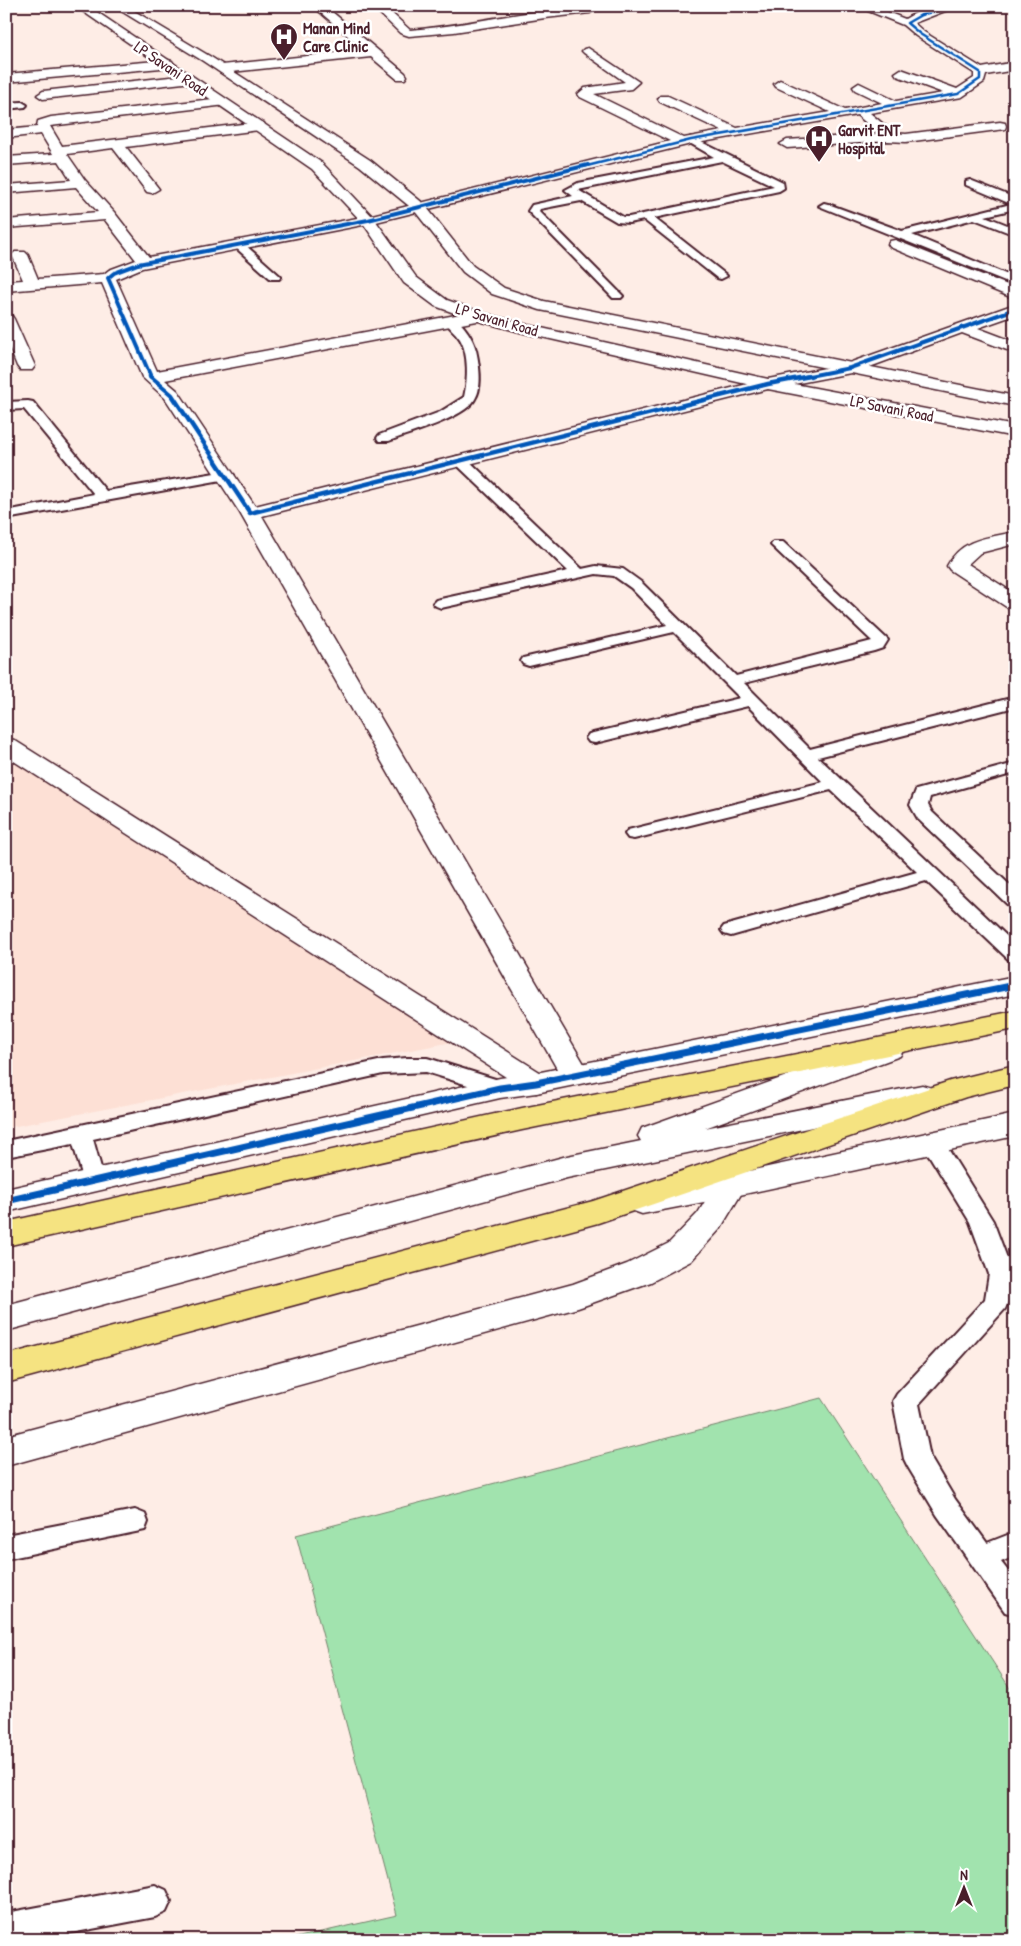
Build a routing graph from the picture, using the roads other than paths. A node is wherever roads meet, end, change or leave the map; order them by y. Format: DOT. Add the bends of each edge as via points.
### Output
graph roads {
  1 [pos="80,6"];
  2 [pos="118,6"];
  3 [pos="318,6"];
  4 [pos="597,6"];
  5 [pos="861,6"];
  6 [pos="916,6"];
  7 [pos="953,6"];
  8 [pos="399,7"];
  9 [pos="379,8"];
  10 [pos="555,12"];
  11 [pos="929,12"];
  12 [pos="568,23"];
  13 [pos="907,24"];
  14 [pos="588,52"];
  15 [pos="373,53"];
  16 [pos="168,64"];
  17 [pos="1015,66"];
  18 [pos="222,69"];
  19 [pos="980,72"];
  20 [pos="901,73"];
  21 [pos="401,76"];
  22 [pos="6,78"];
  23 [pos="188,78"];
  24 [pos="780,84"];
  25 [pos="859,87"];
  26 [pos="958,94"];
  27 [pos="43,95"];
  28 [pos="664,99"];
  29 [pos="222,102"];
  30 [pos="22,105"];
  31 [pos="895,105"];
  32 [pos="6,106"];
  33 [pos="861,112"];
  34 [pos="844,114"];
  35 [pos="259,126"];
  36 [pos="1000,126"];
  37 [pos="44,130"];
  38 [pos="735,132"];
  39 [pos="6,134"];
  40 [pos="888,137"];
  41 [pos="686,141"];
  42 [pos="117,144"];
  43 [pos="786,144"];
  44 [pos="61,154"];
  45 [pos="723,158"];
  46 [pos="6,161"];
  47 [pos="559,171"];
  48 [pos="80,183"];
  49 [pos="970,183"];
  50 [pos="582,185"];
  51 [pos="6,189"];
  52 [pos="152,189"];
  53 [pos="582,197"];
  54 [pos="1015,202"];
  55 [pos="824,206"];
  56 [pos="1015,206"];
  57 [pos="418,207"];
  58 [pos="109,215"];
  59 [pos="975,216"];
  60 [pos="648,218"];
  61 [pos="368,220"];
  62 [pos="6,224"];
  63 [pos="1015,232"];
  64 [pos="898,239"];
  65 [pos="239,245"];
  66 [pos="20,254"];
  67 [pos="145,262"];
  68 [pos="721,276"];
  69 [pos="275,277"];
  70 [pos="108,278"];
  71 [pos="1015,282"];
  72 [pos="32,283"];
  73 [pos="6,286"];
  74 [pos="1015,294"];
  75 [pos="617,296"];
  76 [pos="1015,309"];
  77 [pos="477,316"];
  78 [pos="6,319"];
  79 [pos="450,321"];
  80 [pos="963,328"];
  81 [pos="1015,348"];
  82 [pos="26,366"];
  83 [pos="850,368"];
  84 [pos="151,377"];
  85 [pos="768,384"];
  86 [pos="1015,401"];
  87 [pos="6,406"];
  88 [pos="1015,432"];
  89 [pos="384,438"];
  90 [pos="460,460"];
  91 [pos="227,475"];
  92 [pos="102,496"];
  93 [pos="7,513"];
  94 [pos="250,513"];
  95 [pos="1015,538"];
  96 [pos="778,544"];
  97 [pos="579,574"];
  98 [pos="441,604"];
  99 [pos="1015,604"];
  100 [pos="676,627"];
  101 [pos="529,660"];
  102 [pos="734,681"];
  103 [pos="752,700"];
  104 [pos="1015,702"];
  105 [pos="595,738"];
  106 [pos="6,745"];
  107 [pos="806,755"];
  108 [pos="1015,768"];
  109 [pos="835,784"];
  110 [pos="634,834"];
  111 [pos="930,874"];
  112 [pos="1015,901"];
  113 [pos="731,930"];
  114 [pos="1015,955"];
  115 [pos="1015,984"];
  116 [pos="1015,1020"];
  117 [pos="906,1043"];
  118 [pos="575,1074"];
  119 [pos="1015,1075"];
  120 [pos="536,1082"];
  121 [pos="500,1088"];
  122 [pos="960,1088"];
  123 [pos="1015,1125"];
  124 [pos="81,1134"];
  125 [pos="932,1142"];
  126 [pos="6,1149"];
  127 [pos="567,1167"];
  128 [pos="94,1182"];
  129 [pos="730,1186"];
  130 [pos="6,1202"];
  131 [pos="598,1211"];
  132 [pos="6,1234"];
  133 [pos="6,1318"];
  134 [pos="6,1369"];
  135 [pos="6,1451"];
  136 [pos="135,1522"];
  137 [pos="1015,1544"];
  138 [pos="6,1547"];
  139 [pos="982,1557"];
  140 [pos="1015,1603"];
  141 [pos="156,1900"];
  142 [pos="6,1929"];
  1 -- 16 [label="street, LP Savani Road"];
  2 -- 18 [label="street, LP Savani Road"];
  3 -- 15 [label="street"];
  4 -- 10 [label="street" via="590,10"];
  5 -- 13 [label="street"];
  6 -- 11 [label="street"];
  7 -- 11 [label="street"];
  8 -- 9 [label="street"];
  9 -- 10 [label="street" via="409,33"];
  10 -- 12 [label="street"];
  11 -- 13 [label="street"];
  13 -- 19 [label="street"];
  14 -- 41 [label="street" via="633,82 627,86 589,90 584,94"];
  15 -- 18 [label="street"];
  15 -- 21 [label="street"];
  16 -- 22 [label="street"];
  16 -- 23 [label="street, LP Savani Road"];
  17 -- 19 [label="street"];
  18 -- 57 [label="street, LP Savani Road" via="365,163"];
  19 -- 26 [label="street" via="980,79"];
  20 -- 26 [label="street"];
  23 -- 27 [label="street"];
  23 -- 29 [label="street, LP Savani Road"];
  24 -- 34 [label="street"];
  25 -- 31 [label="street"];
  26 -- 31 [label="street"];
  28 -- 38 [label="street"];
  29 -- 35 [label="street, LP Savani Road"];
  29 -- 37 [label="street" via="51,121 43,124"];
  30 -- 32 [label="lane"];
  31 -- 33 [label="street"];
  33 -- 34 [label="street"];
  33 -- 40 [label="street" via="889,134"];
  34 -- 38 [label="street"];
  35 -- 42 [label="street"];
  35 -- 61 [label="street, LP Savani Road" via="317,166"];
  36 -- 40 [label="street" via="906,138"];
  37 -- 39 [label="street"];
  37 -- 44 [label="street"];
  38 -- 41 [label="street"];
  40 -- 43 [label="street"];
  41 -- 45 [label="lane"];
  41 -- 47 [label="street"];
  42 -- 44 [label="street"];
  42 -- 52 [label="street"];
  44 -- 46 [label="street"];
  44 -- 48 [label="street"];
  45 -- 50 [label="lane"];
  45 -- 60 [label="lane" via="779,184 779,188"];
  47 -- 50 [label="lane"];
  47 -- 57 [label="street"];
  48 -- 51 [label="street"];
  48 -- 58 [label="street"];
  49 -- 54 [label="lane"];
  50 -- 53 [label="lane" via="570,190"];
  53 -- 60 [label="lane" via="621,220"];
  53 -- 75 [label="lane" via="536,207 533,211"];
  55 -- 64 [label="lane"];
  56 -- 59 [label="lane"];
  57 -- 61 [label="street"];
  57 -- 83 [label="street, LP Savani Road" via="468,269 498,291 540,305"];
  58 -- 62 [label="street"];
  58 -- 67 [label="street"];
  59 -- 63 [label="lane"];
  59 -- 64 [label="lane"];
  60 -- 68 [label="lane"];
  61 -- 65 [label="street"];
  61 -- 77 [label="street, LP Savani Road" via="410,280 441,303"];
  64 -- 71 [label="lane"];
  64 -- 74 [label="street"];
  65 -- 67 [label="street"];
  65 -- 69 [label="lane"];
  66 -- 72 [label="street"];
  67 -- 70 [label="street"];
  70 -- 72 [label="street"];
  70 -- 84 [label="street"];
  72 -- 73 [label="street"];
  76 -- 80 [label="street"];
  77 -- 79 [label="street"];
  77 -- 85 [label="street, LP Savani Road"];
  78 -- 82 [label="street"];
  79 -- 84 [label="street"];
  79 -- 89 [label="lane" via="470,347 473,380 470,399 459,410"];
  80 -- 81 [label="street"];
  80 -- 83 [label="street"];
  83 -- 85 [label="street"];
  83 -- 86 [label="street, LP Savani Road"];
  84 -- 91 [label="street" via="172,395"];
  85 -- 88 [label="street, LP Savani Road"];
  85 -- 90 [label="street"];
  87 -- 92 [label="lane" via="28,405"];
  90 -- 94 [label="street"];
  90 -- 97 [label="lane"];
  91 -- 92 [label="lane"];
  91 -- 94 [label="street"];
  92 -- 93 [label="lane"];
  94 -- 118 [label="street"];
  95 -- 99 [label="street" via="976,547 965,553 957,566"];
  96 -- 102 [label="lane" via="880,640 877,646"];
  97 -- 98 [label="lane"];
  97 -- 100 [label="lane" via="606,570 618,572 636,585"];
  100 -- 101 [label="lane"];
  100 -- 102 [label="lane"];
  102 -- 103 [label="lane"];
  103 -- 105 [label="lane"];
  103 -- 107 [label="lane"];
  104 -- 107 [label="lane"];
  106 -- 120 [label="street"];
  107 -- 109 [label="lane"];
  108 -- 112 [label="lane" via="922,794 918,805 924,815"];
  109 -- 110 [label="lane"];
  109 -- 111 [label="lane"];
  111 -- 113 [label="lane"];
  111 -- 114 [label="lane"];
  115 -- 118 [label="street"];
  116 -- 117 [label="highway"];
  117 -- 127 [label="street"];
  117 -- 132 [label="highway" via="522,1119"];
  118 -- 120 [label="street"];
  119 -- 122 [label="highway"];
  120 -- 121 [label="street"];
  121 -- 124 [label="lane" via="427,1066 407,1064"];
  121 -- 128 [label="street"];
  122 -- 127 [label="street"];
  122 -- 131 [label="highway"];
  123 -- 125 [label="street"];
  124 -- 126 [label="lane"];
  124 -- 128 [label="lane"];
  125 -- 129 [label="street"];
  125 -- 139 [label="lane" via="981,1221 1001,1274 996,1302 906,1401 917,1459"];
  127 -- 133 [label="street"];
  128 -- 130 [label="street"];
  129 -- 131 [label="street"];
  129 -- 135 [label="street" via="709,1221 680,1252 639,1273 578,1295"];
  131 -- 134 [label="highway"];
  136 -- 138 [label="lane"];
  137 -- 139 [label="lane"];
  139 -- 140 [label="lane"];
  141 -- 142 [label="lane"];
}
